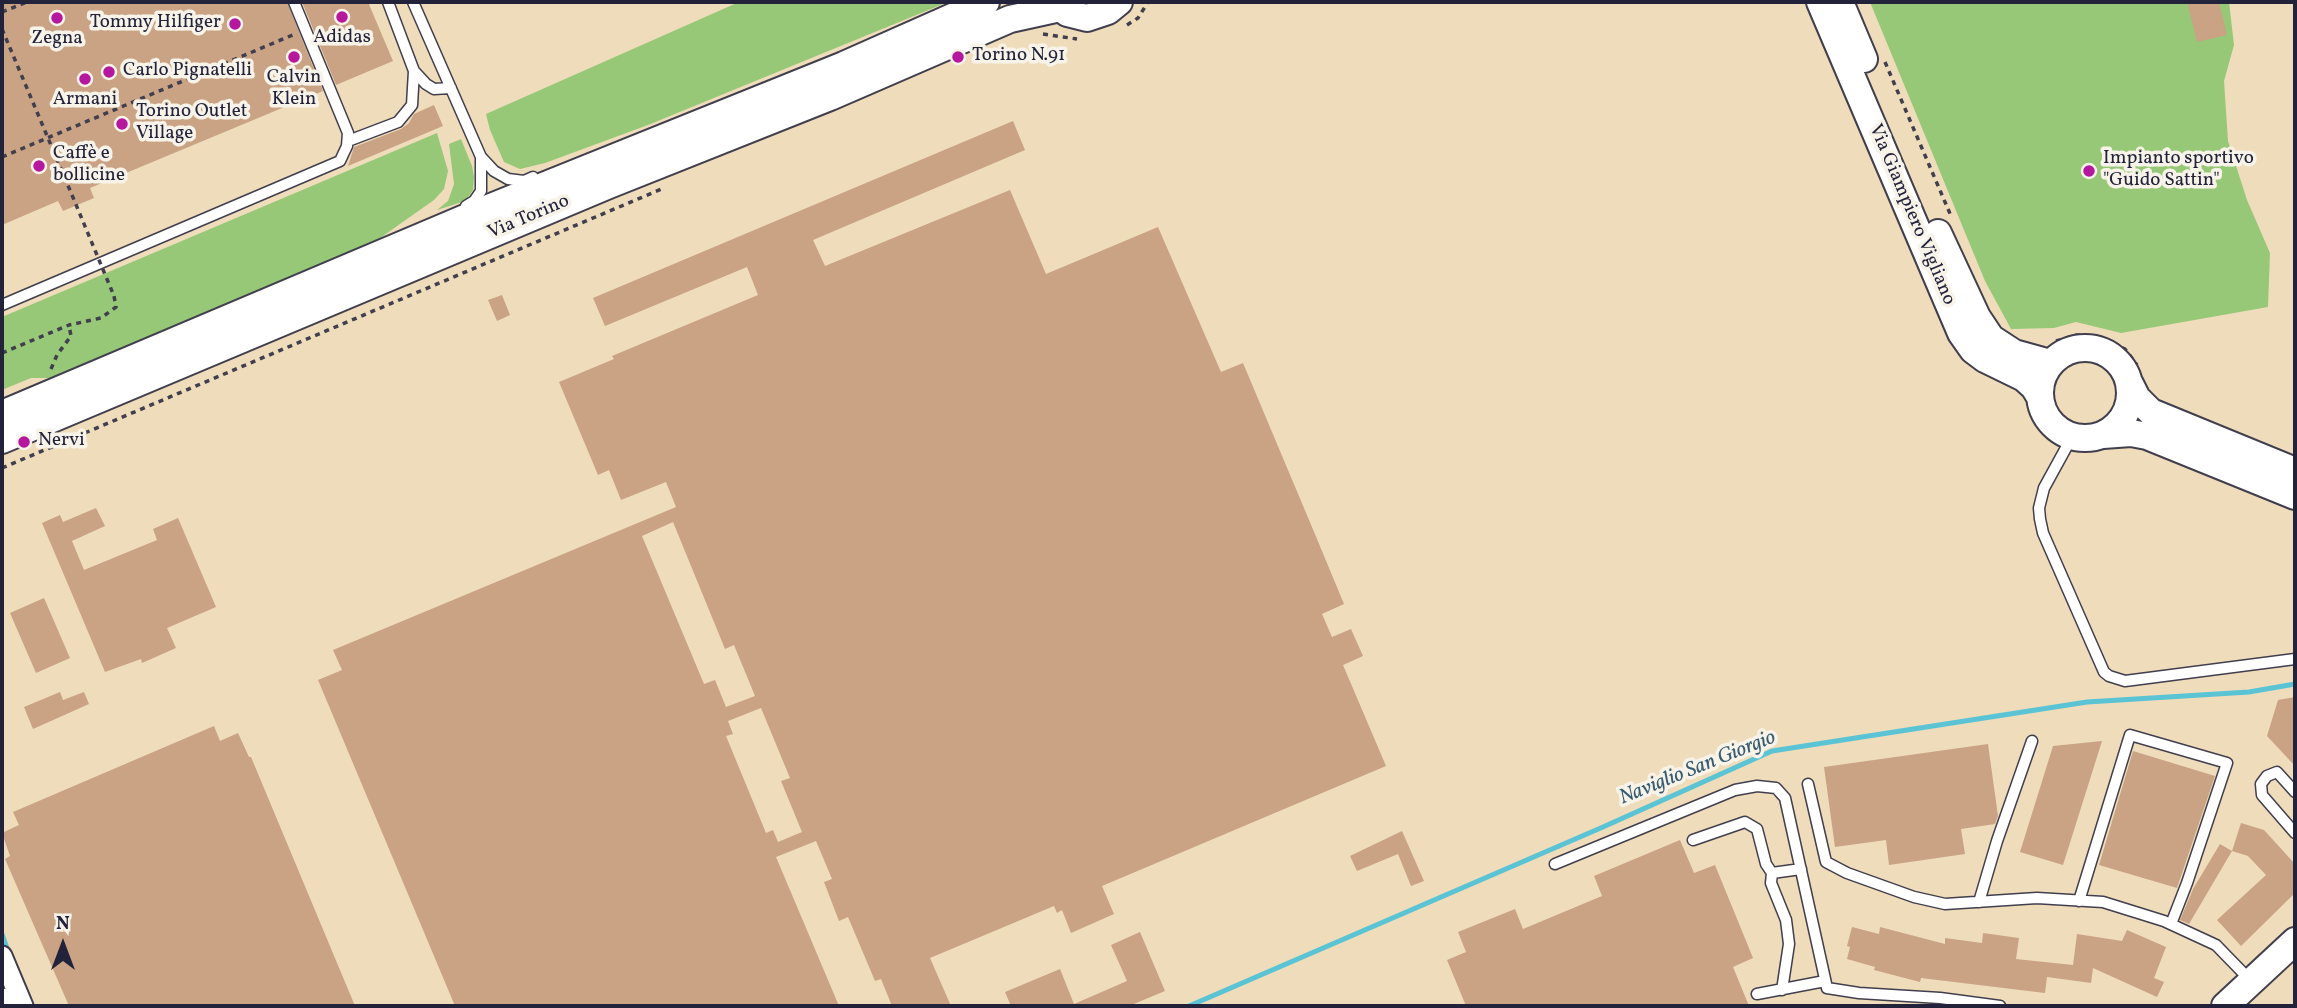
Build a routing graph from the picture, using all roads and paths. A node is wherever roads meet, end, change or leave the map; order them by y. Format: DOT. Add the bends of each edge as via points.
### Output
graph roads {
  1 [pos="27,2"];
  2 [pos="294,2"];
  3 [pos="388,2"];
  4 [pos="413,2"];
  5 [pos="986,2"];
  6 [pos="1119,2"];
  7 [pos="1148,2"];
  8 [pos="1820,2"];
  9 [pos="1840,2"];
  10 [pos="1058,5"];
  11 [pos="2,12"];
  12 [pos="2,29"];
  13 [pos="1121,29"];
  14 [pos="298,33"];
  15 [pos="1040,33"];
  16 [pos="1083,39"];
  17 [pos="1881,50"];
  18 [pos="414,71"];
  19 [pos="451,88"];
  20 [pos="48,138"];
  21 [pos="348,141"];
  22 [pos="2,157"];
  23 [pos="481,157"];
  24 [pos="611,158"];
  25 [pos="572,163"];
  26 [pos="547,171"];
  27 [pos="671,186"];
  28 [pos="457,209"];
  29 [pos="432,220"];
  30 [pos="1953,221"];
  31 [pos="376,256"];
  32 [pos="2,305"];
  33 [pos="69,325"];
  34 [pos="2,353"];
  35 [pos="2050,353"];
  36 [pos="51,369"];
  37 [pos="2135,378"];
  38 [pos="2040,397"];
  39 [pos="2,414"];
  40 [pos="2103,435"];
  41 [pos="2072,437"];
  42 [pos="2,440"];
  43 [pos="2,468"];
  44 [pos="2295,471"];
  45 [pos="2295,496"];
  46 [pos="2295,659"];
  47 [pos="2032,741"];
  48 [pos="1808,784"];
  49 [pos="2295,792"];
  50 [pos="2295,833"];
  51 [pos="1693,840"];
  52 [pos="1555,864"];
  53 [pos="1801,869"];
  54 [pos="1772,873"];
  55 [pos="2079,901"];
  56 [pos="1979,902"];
  57 [pos="2171,924"];
  58 [pos="2295,942"];
  59 [pos="2,956"];
  60 [pos="1825,981"];
  61 [pos="2252,982"];
  62 [pos="1782,990"];
  63 [pos="1757,994"];
  64 [pos="2,999"];
  65 [pos="5,1006"];
  66 [pos="23,1006"];
  67 [pos="2000,1006"];
  68 [pos="2225,1006"];
  1 -- 11 [label="path"];
  2 -- 21 [label="lane"];
  3 -- 18 [label="lane"];
  4 -- 19 [label="lane"];
  5 -- 24 [label="main road, Via Torino" via="844,65"];
  6 -- 10 [label="main road" via="1087,18"];
  7 -- 13 [label="path" via="1138,18"];
  8 -- 38 [label="main road, Via Giampiero Vigliano" via="1961,333 1985,359 2024,378"];
  9 -- 35 [label="main road, Via Giampiero Vigliano" via="1913,177 1984,329 2014,354 2035,361"];
  10 -- 42 [label="main road, Via Torino" via="1010,19 830,97 609,184"];
  12 -- 20 [label="path"];
  14 -- 20 [label="path"];
  15 -- 16 [label="path"];
  17 -- 30 [label="path"];
  18 -- 19 [label="lane" via="434,89"];
  18 -- 21 [label="lane" via="406,114 398,122"];
  19 -- 23 [label="lane"];
  20 -- 22 [label="path"];
  20 -- 33 [label="path, bridge" via="117,307 101,318"];
  21 -- 32 [label="lane" via="340,162"];
  23 -- 26 [label="lane" via="501,176 514,181"];
  23 -- 28 [label="lane" via="481,191 474,201"];
  24 -- 25 [label="lane"];
  24 -- 31 [label="main road, Via Torino"];
  27 -- 43 [label="path"];
  29 -- 31 [label="lane"];
  31 -- 39 [label="main road, Via Torino"];
  33 -- 34 [label="path"];
  33 -- 36 [label="path" via="71,336"];
  35 -- 37 [label="main road" via="2090,347 2104,351"];
  35 -- 37 [label="path" via="2077,335 2101,337 2125,349"];
  35 -- 38 [label="main road"];
  37 -- 40 [label="main road" via="2125,414"];
  37 -- 44 [label="main road" via="2137,398 2151,412"];
  38 -- 41 [label="main road" via="2047,419"];
  40 -- 41 [label="main road"];
  40 -- 45 [label="main road" via="2147,436"];
  41 -- 46 [label="lane" via="2045,488 2040,519 2099,665 2109,676 2125,681"];
  47 -- 56 [label="lane"];
  48 -- 56 [label="lane" via="1826,862 1914,897 1945,904"];
  49 -- 50 [label="lane" via="2277,772 2261,784 2262,795"];
  51 -- 54 [label="lane" via="1745,822 1757,828"];
  52 -- 53 [label="lane" via="1735,790 1757,786 1776,788 1785,798"];
  53 -- 54 [label="lane"];
  53 -- 60 [label="lane"];
  54 -- 62 [label="lane" via="1771,883 1786,920"];
  55 -- 56 [label="lane"];
  55 -- 57 [label="lane" via="2103,902"];
  55 -- 57 [label="lane" via="2130,735 2227,763"];
  57 -- 61 [label="lane" via="2216,945"];
  58 -- 61 [label="main road"];
  59 -- 66 [label="street"];
  60 -- 62 [label="lane"];
  60 -- 67 [label="lane" via="1827,988 1859,993"];
  61 -- 68 [label="main road"];
  62 -- 63 [label="lane"];
  64 -- 65 [label="street"];
}
